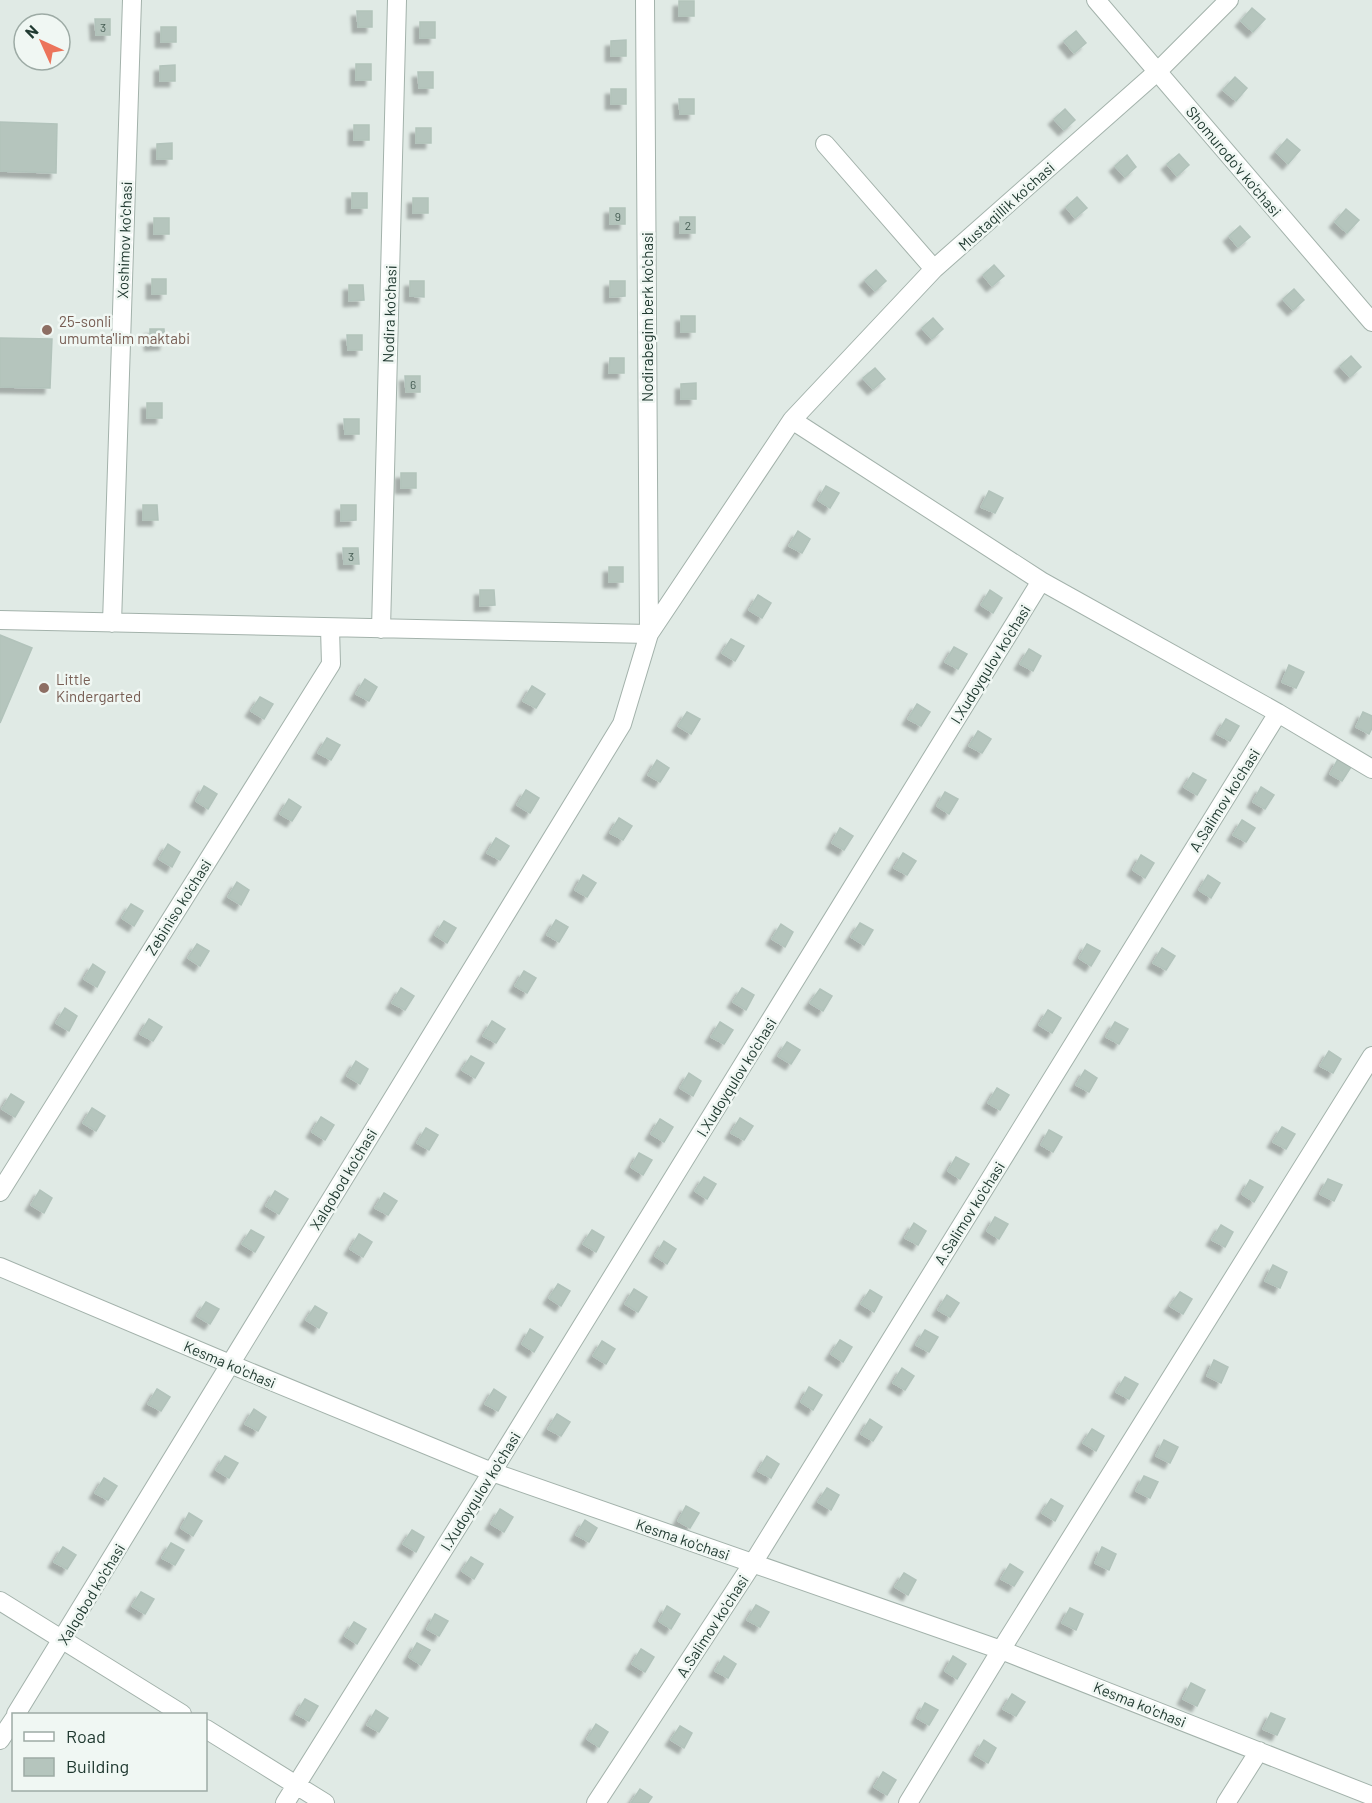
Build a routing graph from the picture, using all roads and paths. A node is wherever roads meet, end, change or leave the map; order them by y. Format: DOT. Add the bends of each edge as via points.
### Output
graph roads {
  1 [pos="132,0"];
  2 [pos="397,0"];
  3 [pos="645,0"];
  4 [pos="1095,0"];
  5 [pos="1229,0"];
  6 [pos="1158,71"];
  7 [pos="825,144"];
  8 [pos="934,269"];
  9 [pos="1372,322"];
  10 [pos="792,420"];
  11 [pos="1041,581"];
  12 [pos="0,620"];
  13 [pos="112,623"];
  14 [pos="330,628"];
  15 [pos="381,628"];
  16 [pos="649,634"];
  17 [pos="1278,713"];
  18 [pos="1372,769"];
  19 [pos="1372,1056"];
  20 [pos="2,1184"];
  21 [pos="0,1266"];
  22 [pos="230,1364"];
  23 [pos="492,1472"];
  24 [pos="753,1563"];
  25 [pos="0,1601"];
  26 [pos="63,1641"];
  27 [pos="1001,1650"];
  28 [pos="17,1713"];
  29 [pos="180,1713"];
  30 [pos="12,1722"];
  31 [pos="207,1730"];
  32 [pos="0,1740"];
  33 [pos="1259,1751"];
  34 [pos="296,1785"];
  35 [pos="1372,1796"];
  36 [pos="285,1803"];
  37 [pos="325,1803"];
  38 [pos="597,1803"];
  39 [pos="908,1803"];
  40 [pos="1226,1803"];
  1 -- 13 [label="street, Xoshimov ko'chasi"];
  2 -- 15 [label="street, Nodira ko'chasi"];
  3 -- 16 [label="street, Nodirabegim berk ko'chasi"];
  4 -- 6 [label="street, Shomurodo'v ko'chasi"];
  5 -- 6 [label="street, Mustaqillik ko'chasi"];
  6 -- 8 [label="street, Mustaqillik ko'chasi"];
  6 -- 9 [label="street, Shomurodo'v ko'chasi"];
  7 -- 8 [label="street"];
  8 -- 10 [label="street, Mustaqillik ko'chasi"];
  10 -- 11 [label="street"];
  10 -- 16 [label="street, Mustaqillik ko'chasi"];
  11 -- 17 [label="street"];
  11 -- 23 [label="street, I.Xudoyqulov ko'chasi"];
  12 -- 13 [label="street"];
  13 -- 14 [label="street"];
  14 -- 15 [label="street"];
  14 -- 20 [label="street, Zebiniso ko'chasi" via="331,664"];
  15 -- 16 [label="street"];
  16 -- 22 [label="street, Xalqobod ko'chasi" via="622,724"];
  17 -- 18 [label="street"];
  17 -- 24 [label="street, A.Salimov ko'chasi"];
  19 -- 27 [label="street"];
  21 -- 22 [label="street, Kesma ko'chasi"];
  22 -- 23 [label="street, Kesma ko'chasi"];
  22 -- 26 [label="street, Xalqobod ko'chasi"];
  23 -- 24 [label="street, Kesma ko'chasi"];
  23 -- 34 [label="street, I.Xudoyqulov ko'chasi"];
  24 -- 27 [label="street, Kesma ko'chasi"];
  24 -- 38 [label="street, A.Salimov ko'chasi"];
  25 -- 26 [label="street"];
  26 -- 28 [label="street, Xalqobod ko'chasi"];
  26 -- 29 [label="street"];
  27 -- 33 [label="street, Kesma ko'chasi"];
  27 -- 39 [label="street"];
  30 -- 32 [label="street"];
  31 -- 34 [label="street"];
  33 -- 35 [label="street, Kesma ko'chasi"];
  33 -- 40 [label="street"];
  34 -- 36 [label="street, I.Xudoyqulov ko'chasi"];
  34 -- 37 [label="street"];
}
